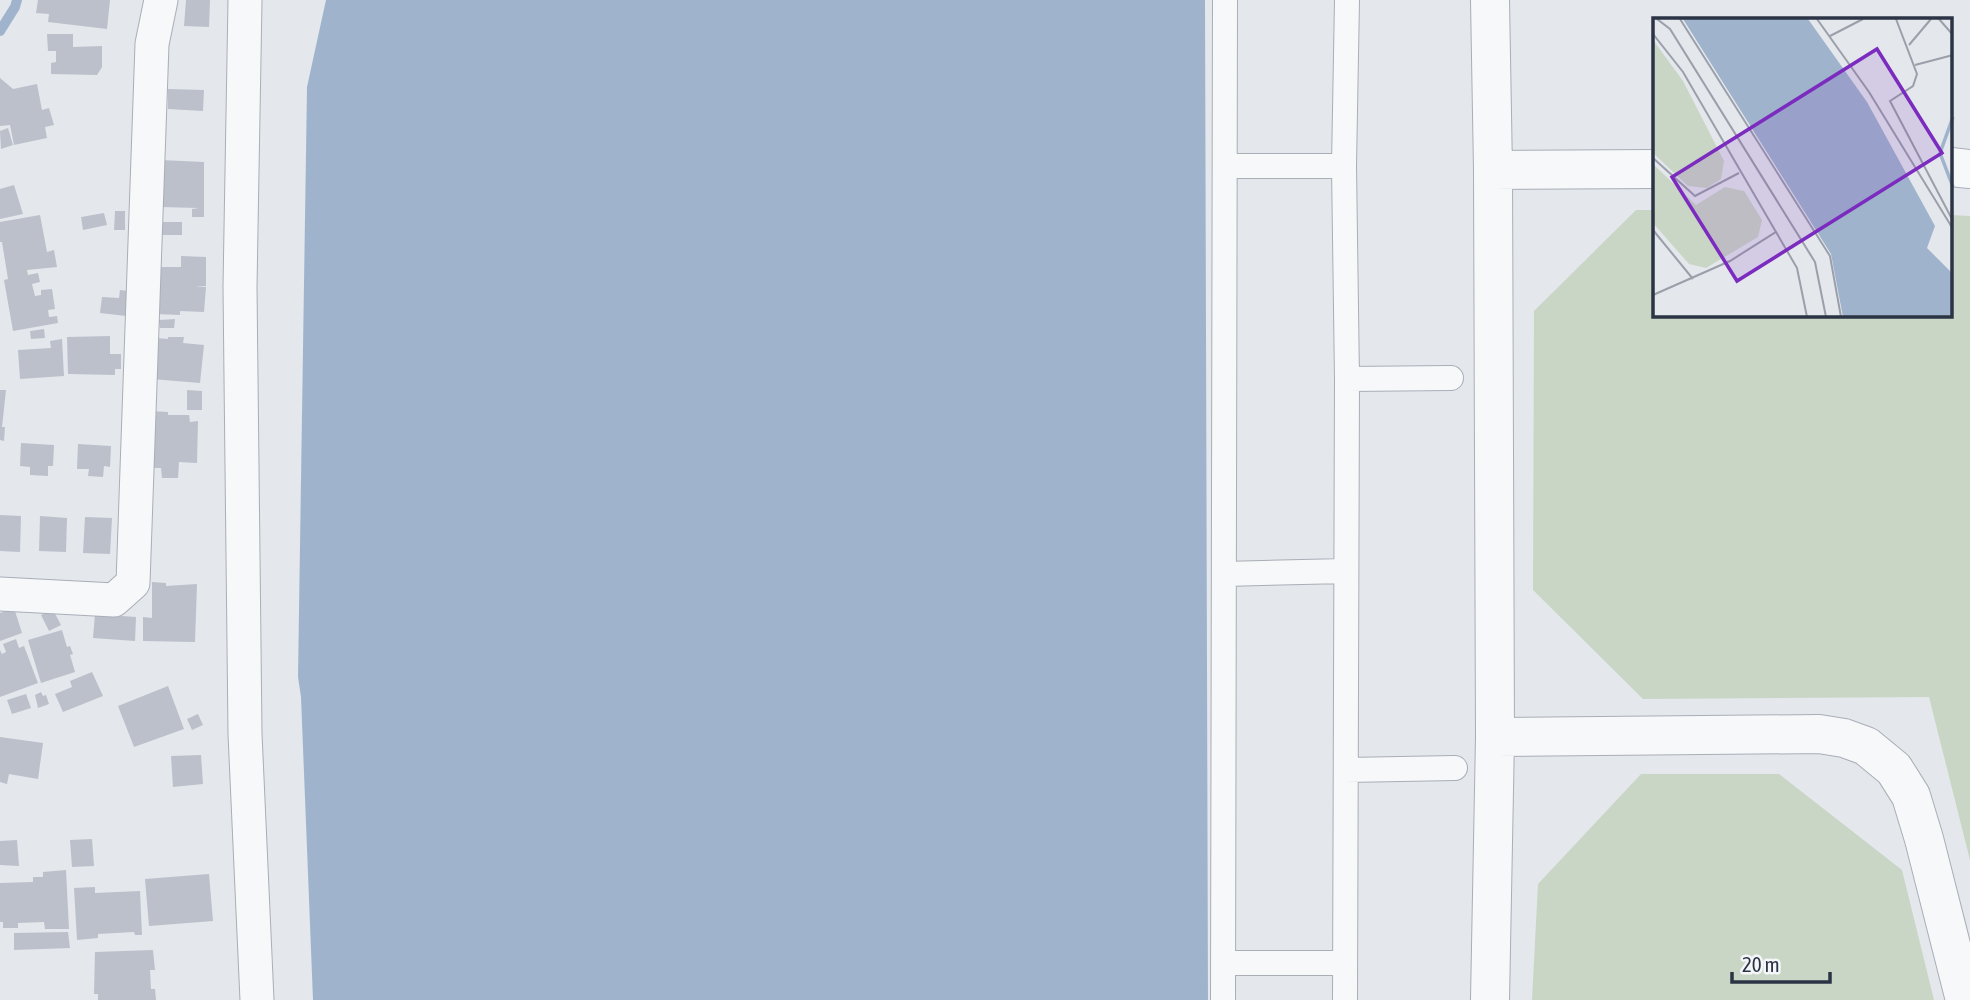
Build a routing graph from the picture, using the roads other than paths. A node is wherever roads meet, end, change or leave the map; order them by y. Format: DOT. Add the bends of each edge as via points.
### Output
graph roads {
  1 [pos="161,0"];
  2 [pos="246,0"];
  3 [pos="1225,0"];
  4 [pos="1347,0"];
  5 [pos="1490,0"];
  6 [pos="1224,166"];
  7 [pos="1344,166"];
  8 [pos="1952,167"];
  9 [pos="1653,169"];
  10 [pos="1970,169"];
  11 [pos="1493,170"];
  12 [pos="1451,378"];
  13 [pos="1347,379"];
  14 [pos="1345,571"];
  15 [pos="1224,573"];
  16 [pos="0,594"];
  17 [pos="1494,737"];
  18 [pos="1455,768"];
  19 [pos="1346,770"];
  20 [pos="1223,963"];
  21 [pos="1345,963"];
  22 [pos="257,1000"];
  23 [pos="1223,1000"];
  24 [pos="1345,1000"];
  25 [pos="1490,1000"];
  26 [pos="1965,1000"];
  1 -- 16 [label="street" via="152,44 133,583 114,600"];
  2 -- 22 [label="street" via="240,286 245,734"];
  3 -- 6 [label="street"];
  4 -- 7 [label="street"];
  5 -- 11 [label="street"];
  6 -- 7 [label="street"];
  6 -- 15 [label="street"];
  7 -- 13 [label="street"];
  8 -- 10 [label="street"];
  9 -- 11 [label="street"];
  11 -- 17 [label="street"];
  12 -- 13 [label="street"];
  13 -- 14 [label="street"];
  14 -- 15 [label="street"];
  14 -- 19 [label="street"];
  15 -- 20 [label="street"];
  17 -- 25 [label="street"];
  17 -- 26 [label="street" via="1819,734 1866,746 1894,769 1911,796"];
  18 -- 19 [label="street"];
  19 -- 21 [label="street"];
  20 -- 21 [label="street"];
  20 -- 23 [label="street"];
  21 -- 24 [label="street"];
}
